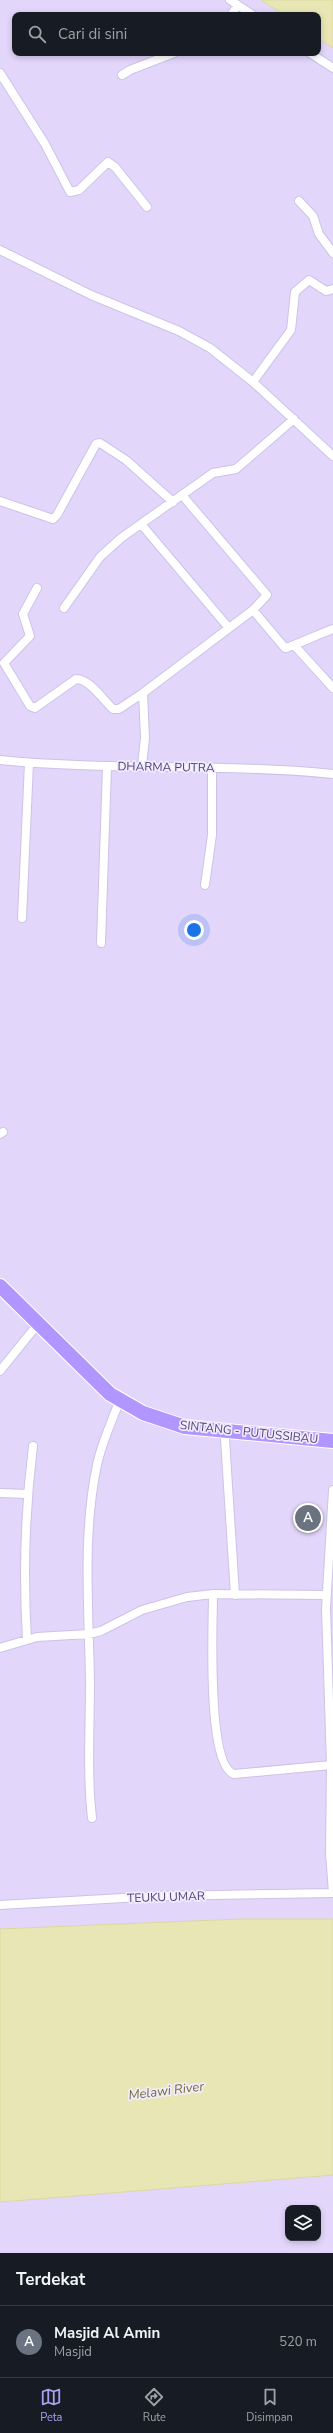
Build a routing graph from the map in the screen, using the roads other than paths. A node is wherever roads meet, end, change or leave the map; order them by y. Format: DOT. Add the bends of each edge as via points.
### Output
graph roads {
  1 [pos="230,0"];
  2 [pos="238,5"];
  3 [pos="233,12"];
  4 [pos="248,12"];
  5 [pos="166,56"];
  6 [pos="315,56"];
  7 [pos="333,68"];
  8 [pos="0,73"];
  9 [pos="122,75"];
  10 [pos="299,201"];
  11 [pos="147,207"];
  12 [pos="0,250"];
  13 [pos="333,253"];
  14 [pos="333,289"];
  15 [pos="253,382"];
  16 [pos="294,419"];
  17 [pos="333,456"];
  18 [pos="182,495"];
  19 [pos="0,501"];
  20 [pos="173,502"];
  21 [pos="141,524"];
  22 [pos="37,588"];
  23 [pos="64,608"];
  24 [pos="253,610"];
  25 [pos="228,627"];
  26 [pos="333,629"];
  27 [pos="294,645"];
  28 [pos="333,688"];
  29 [pos="143,694"];
  30 [pos="0,760"];
  31 [pos="29,763"];
  32 [pos="142,765"];
  33 [pos="107,767"];
  34 [pos="212,768"];
  35 [pos="333,774"];
  36 [pos="205,885"];
  37 [pos="22,918"];
  38 [pos="101,943"];
  39 [pos="1,1292"];
  40 [pos="33,1330"];
  41 [pos="0,1371"];
  42 [pos="117,1408"];
  43 [pos="225,1439"];
  44 [pos="333,1441"];
  45 [pos="33,1446"];
  46 [pos="333,1449"];
  47 [pos="333,1490"];
  48 [pos="0,1493"];
  49 [pos="27,1494"];
  50 [pos="330,1579"];
  51 [pos="213,1594"];
  52 [pos="235,1595"];
  53 [pos="326,1595"];
  54 [pos="89,1634"];
  55 [pos="27,1639"];
  56 [pos="0,1648"];
  57 [pos="331,1765"];
  58 [pos="92,1818"];
  59 [pos="333,1893"];
  60 [pos="0,1905"];
  1 -- 2 [label="street"];
  2 -- 3 [label="street"];
  2 -- 4 [label="street"];
  5 -- 9 [label="street"];
  6 -- 7 [label="street"];
  8 -- 11 [label="street" via="45,144 70,192 79,190 108,162 115,167"];
  10 -- 13 [label="street" via="313,216 319,234"];
  12 -- 15 [label="street" via="90,295 200,342"];
  14 -- 15 [label="street" via="326,291 309,280 295,292 291,330"];
  15 -- 16 [label="street"];
  16 -- 17 [label="street"];
  16 -- 18 [label="street" via="236,469 216,471"];
  18 -- 20 [label="street"];
  18 -- 24 [label="street" via="266,592 265,598"];
  19 -- 20 [label="street" via="52,519 57,515 96,444 100,443 126,460"];
  20 -- 21 [label="street"];
  21 -- 23 [label="street" via="100,557"];
  21 -- 25 [label="street"];
  22 -- 29 [label="street" via="23,614 30,636 4,663 30,706 35,708 76,679 92,687 113,709 119,709"];
  24 -- 25 [label="street"];
  24 -- 27 [label="street" via="281,645 287,648"];
  25 -- 29 [label="street"];
  26 -- 27 [label="street"];
  27 -- 28 [label="street"];
  29 -- 32 [label="street" via="145,738"];
  30 -- 31 [label="street, DHARMA PUTRA"];
  31 -- 33 [label="street, DHARMA PUTRA"];
  31 -- 37 [label="street"];
  32 -- 33 [label="street, DHARMA PUTRA"];
  32 -- 34 [label="street, DHARMA PUTRA"];
  33 -- 38 [label="street"];
  34 -- 35 [label="street, DHARMA PUTRA"];
  34 -- 36 [label="street" via="212,835"];
  39 -- 40 [label="highway, SINTANG - PUTUSSIBAU"];
  39 -- 44 [label="highway, SINTANG - PUTUSSIBAU" via="110,1394 143,1413 192,1428"];
  40 -- 41 [label="street"];
  40 -- 42 [label="highway, SINTANG - PUTUSSIBAU"];
  42 -- 43 [label="highway, SINTANG - PUTUSSIBAU" via="169,1430"];
  42 -- 54 [label="street" via="97,1464 94,1486 88,1589"];
  43 -- 46 [label="highway, SINTANG - PUTUSSIBAU"];
  43 -- 52 [label="street"];
  45 -- 49 [label="street"];
  47 -- 50 [label="street"];
  48 -- 49 [label="street"];
  49 -- 55 [label="street" via="23,1576"];
  50 -- 53 [label="street"];
  51 -- 52 [label="street"];
  51 -- 54 [label="street" via="187,1597 142,1610"];
  51 -- 57 [label="street" via="212,1669 216,1737 226,1768 234,1774"];
  52 -- 53 [label="street"];
  53 -- 57 [label="street"];
  54 -- 55 [label="street" via="54,1634"];
  54 -- 58 [label="street" via="88,1781"];
  55 -- 56 [label="street"];
  57 -- 59 [label="street" via="330,1853"];
  59 -- 60 [label="street, TEUKU UMAR" via="158,1896"];
}
